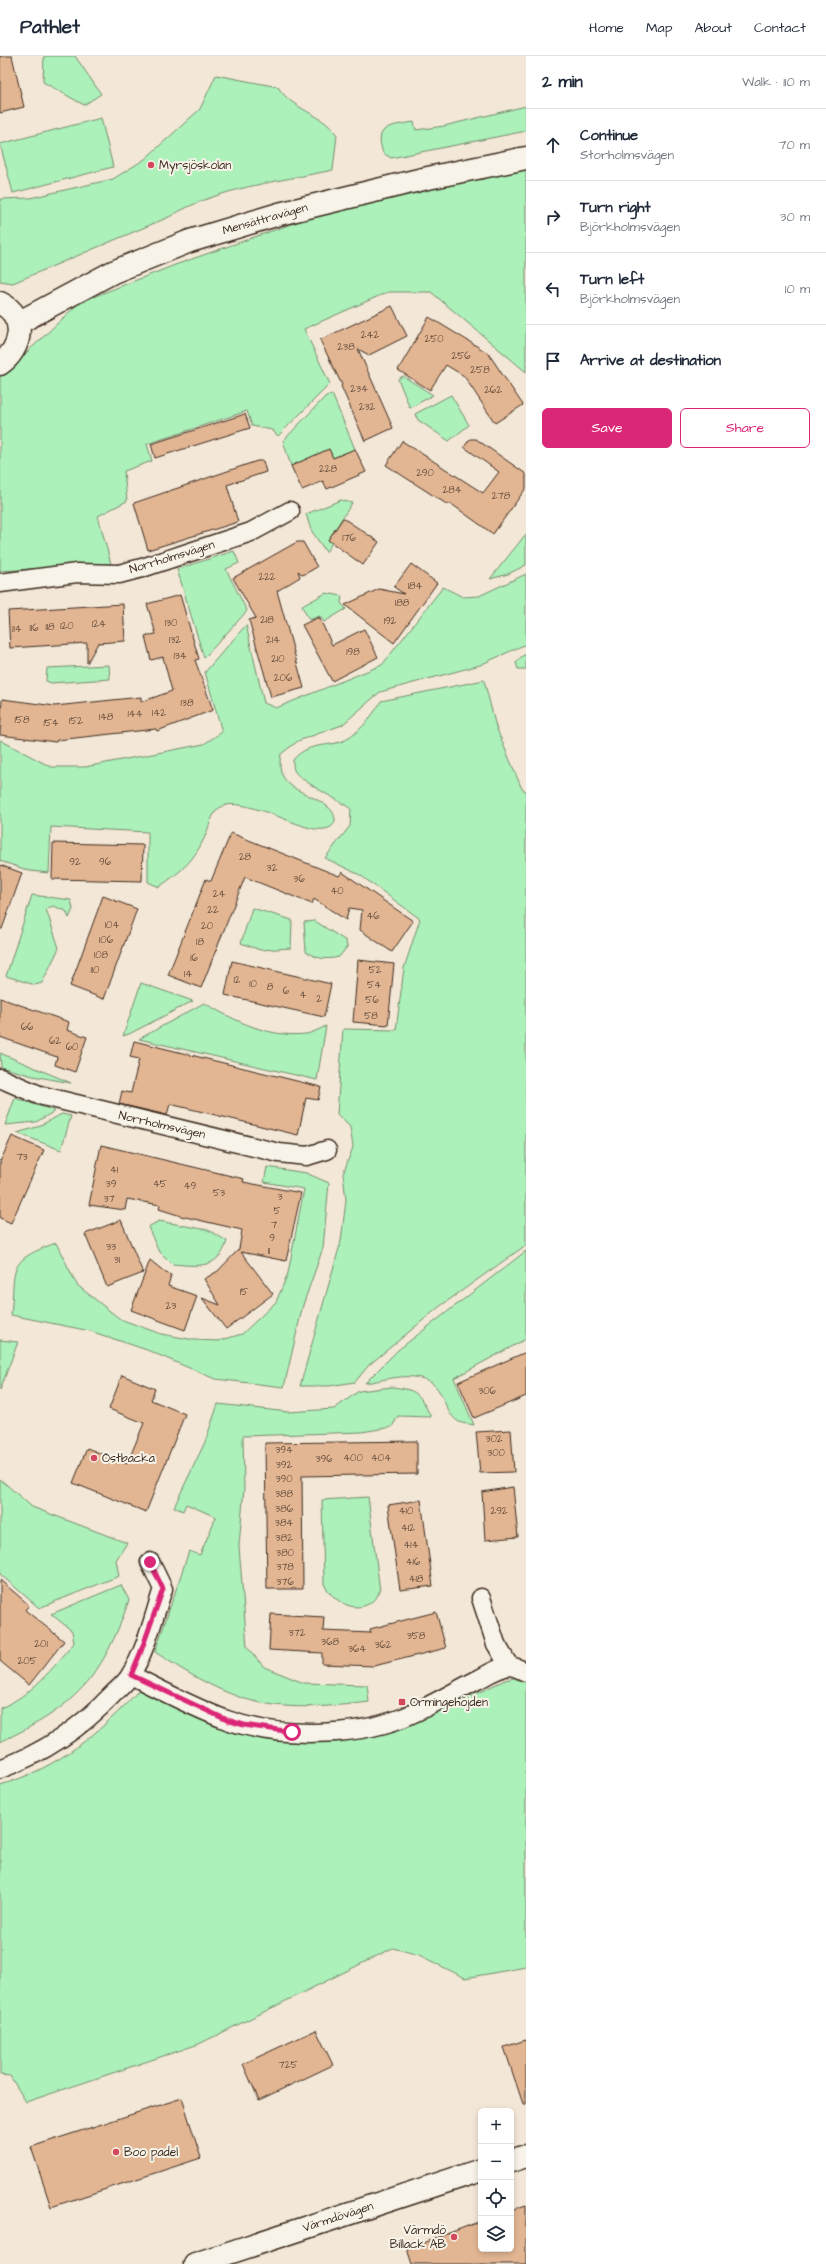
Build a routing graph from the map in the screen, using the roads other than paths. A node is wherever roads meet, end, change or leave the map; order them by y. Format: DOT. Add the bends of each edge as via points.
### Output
graph roads {
  1 [pos="526,158"];
  2 [pos="0,303"];
  3 [pos="18,323"];
  4 [pos="0,364"];
  5 [pos="290,511"];
  6 [pos="0,583"];
  7 [pos="0,1078"];
  8 [pos="327,1150"];
  9 [pos="150,1562"];
  10 [pos="481,1598"];
  11 [pos="509,1666"];
  12 [pos="526,1672"];
  13 [pos="131,1675"];
  14 [pos="0,1769"];
  15 [pos="526,2156"];
  16 [pos="514,2160"];
  17 [pos="478,2171"];
  18 [pos="194,2264"];
  1 -- 3 [label="street, Mensättravägen" via="423,179 294,210 190,241 113,272"];
  2 -- 3 [label="street" via="11,311"];
  3 -- 4 [label="street" via="18,344"];
  5 -- 6 [label="street, Norrholmsvägen" via="251,532 119,574 77,573"];
  7 -- 8 [label="street, Norrholmsvägen" via="40,1095 279,1153 307,1156"];
  9 -- 13 [label="street" via="163,1589"];
  10 -- 11 [label="street" via="496,1644"];
  11 -- 12 [label="street"];
  11 -- 13 [label="street" via="401,1718 357,1729 316,1732 270,1730 227,1720"];
  13 -- 14 [label="street" via="84,1723 57,1742"];
  15 -- 16 [label="street"];
  17 -- 18 [label="street, Värmdövägen"];
}
